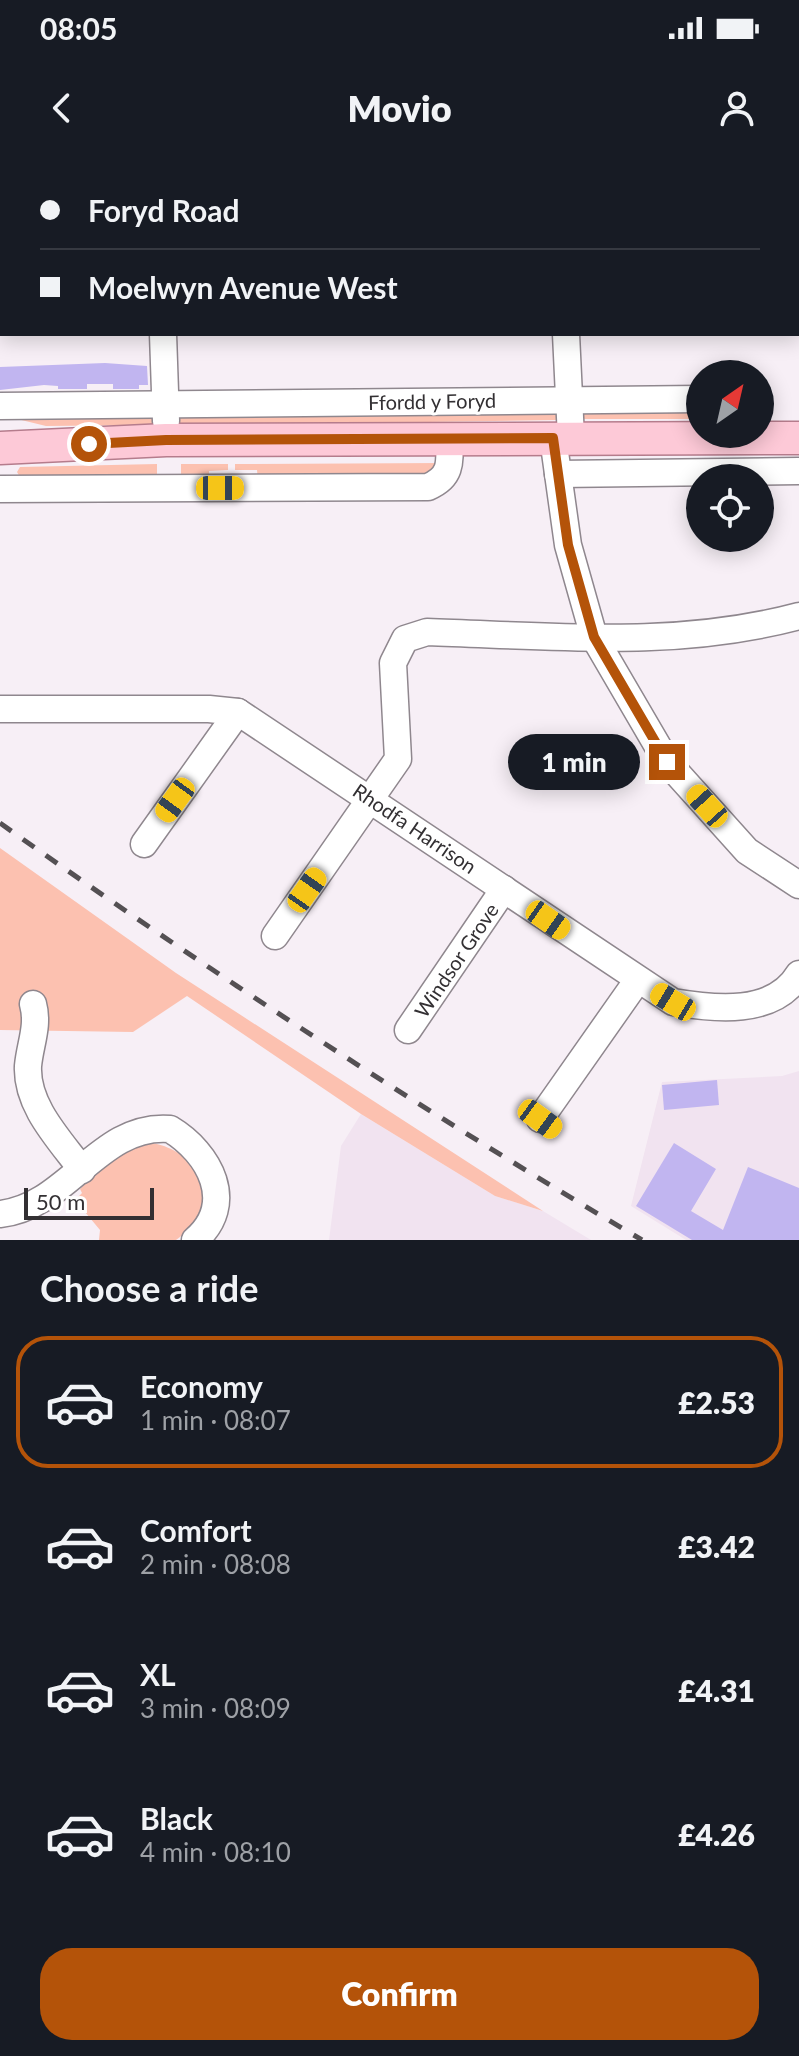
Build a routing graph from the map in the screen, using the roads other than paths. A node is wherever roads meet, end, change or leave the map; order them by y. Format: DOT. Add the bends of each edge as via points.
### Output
graph roads {
  1 [pos="163,336"];
  2 [pos="566,336"];
  3 [pos="686,399"];
  4 [pos="569,400"];
  5 [pos="165,404"];
  6 [pos="0,406"];
  7 [pos="562,438"];
  8 [pos="799,438"];
  9 [pos="449,439"];
  10 [pos="166,440"];
  11 [pos="6,448"];
  12 [pos="799,471"];
  13 [pos="558,474"];
  14 [pos="6,489"];
  15 [pos="799,616"];
  16 [pos="594,637"];
  17 [pos="0,709"];
  18 [pos="238,712"];
  19 [pos="372,799"];
  20 [pos="144,844"];
  21 [pos="799,885"];
  22 [pos="504,889"];
  23 [pos="274,936"];
  24 [pos="799,974"];
  25 [pos="637,981"];
  26 [pos="33,1004"];
  27 [pos="407,1029"];
  28 [pos="539,1119"];
  29 [pos="82,1170"];
  30 [pos="0,1214"];
  31 [pos="195,1240"];
  1 -- 5 [label="street"];
  2 -- 4 [label="street"];
  3 -- 4 [label="street, Ffordd y Foryd"];
  4 -- 5 [label="street, Ffordd y Foryd"];
  4 -- 7 [label="street"];
  5 -- 6 [label="street, Ffordd y Foryd"];
  5 -- 10 [label="street"];
  7 -- 8 [label="main road"];
  7 -- 9 [label="main road"];
  7 -- 13 [label="street"];
  9 -- 10 [label="main road"];
  9 -- 14 [label="street" via="450,470 428,487"];
  10 -- 11 [label="main road"];
  11 -- 14 [label="street"];
  12 -- 13 [label="street"];
  13 -- 16 [label="street" via="568,545"];
  15 -- 16 [label="street" via="698,636"];
  16 -- 19 [label="street" via="427,632 405,639 393,663 398,759"];
  16 -- 21 [label="street" via="667,762 747,851"];
  17 -- 18 [label="street, Rhodfa Harrison"];
  18 -- 19 [label="street, Rhodfa Harrison"];
  18 -- 20 [label="street"];
  19 -- 22 [label="street, Rhodfa Harrison"];
  19 -- 23 [label="street"];
  22 -- 25 [label="street, Rhodfa Harrison"];
  22 -- 27 [label="street, Windsor Grove"];
  24 -- 25 [label="street, Rhodfa Harrison" via="793,985 754,1005 715,1009 673,1002"];
  25 -- 28 [label="street"];
  26 -- 29 [label="street" via="37,1018 29,1085 42,1115"];
  29 -- 30 [label="street" via="46,1198"];
  29 -- 31 [label="street" via="127,1134 161,1128 188,1140 210,1167 217,1199 206,1230"];
}
